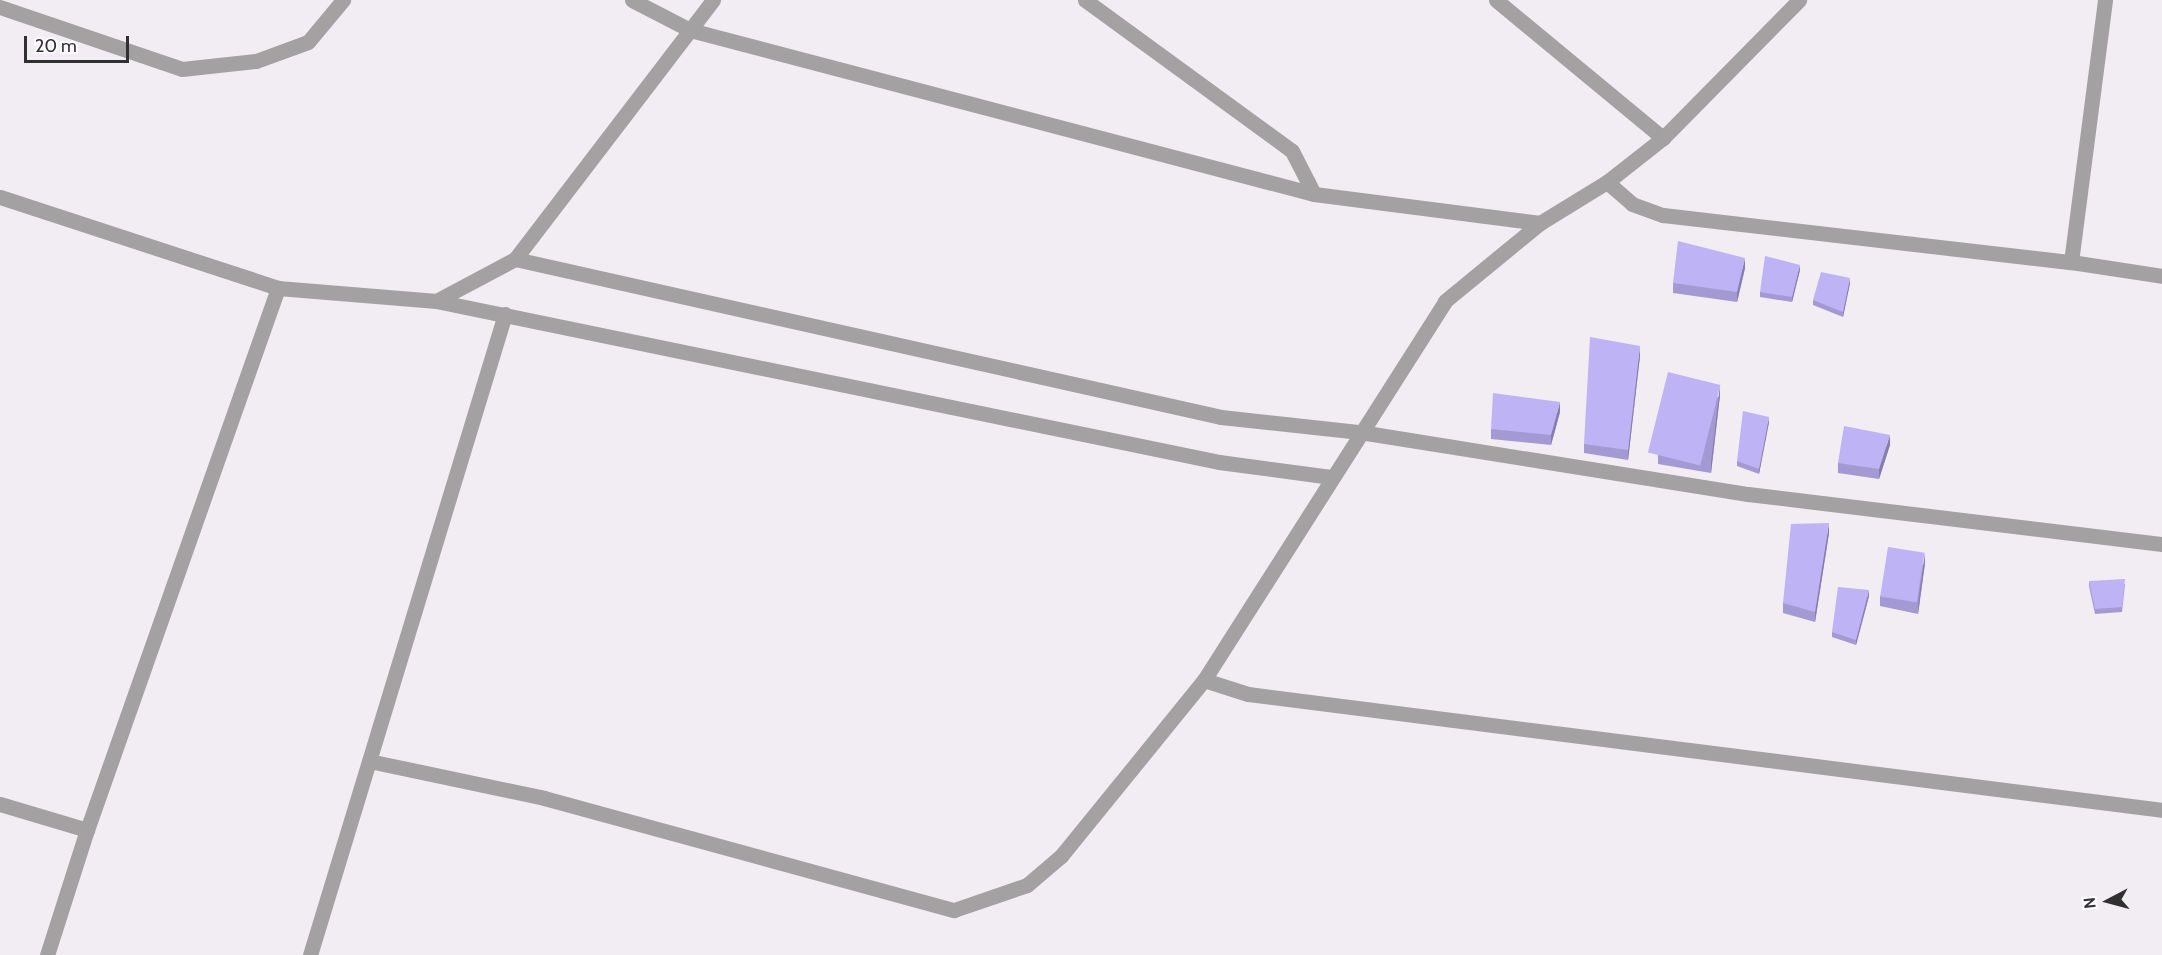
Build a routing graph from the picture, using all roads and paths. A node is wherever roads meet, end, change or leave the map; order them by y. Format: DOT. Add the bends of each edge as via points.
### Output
graph roads {
  1 [pos="343,0"];
  2 [pos="632,0"];
  3 [pos="713,0"];
  4 [pos="1085,0"];
  5 [pos="1496,0"];
  6 [pos="1799,0"];
  7 [pos="2104,0"];
  8 [pos="0,7"];
  9 [pos="690,30"];
  10 [pos="1663,138"];
  11 [pos="1607,182"];
  12 [pos="1314,194"];
  13 [pos="0,197"];
  14 [pos="1540,223"];
  15 [pos="515,259"];
  16 [pos="2071,262"];
  17 [pos="2162,276"];
  18 [pos="278,288"];
  19 [pos="436,302"];
  20 [pos="505,314"];
  21 [pos="1360,432"];
  22 [pos="1330,477"];
  23 [pos="2162,544"];
  24 [pos="1204,680"];
  25 [pos="369,761"];
  26 [pos="0,804"];
  27 [pos="2162,810"];
  28 [pos="87,830"];
  29 [pos="47,955"];
  30 [pos="310,955"];
  1 -- 8 [label="street" via="308,42 256,61 182,69"];
  2 -- 9 [label="street"];
  3 -- 9 [label="street"];
  4 -- 12 [label="street" via="1292,151"];
  5 -- 10 [label="street"];
  6 -- 10 [label="street"];
  7 -- 16 [label="street"];
  9 -- 12 [label="street"];
  9 -- 15 [label="street"];
  10 -- 11 [label="street"];
  11 -- 14 [label="street"];
  11 -- 16 [label="street" via="1632,204 1663,215"];
  12 -- 14 [label="street"];
  13 -- 18 [label="street"];
  14 -- 21 [label="street" via="1445,301"];
  15 -- 19 [label="street"];
  15 -- 21 [label="street" via="1221,417"];
  16 -- 17 [label="street"];
  18 -- 19 [label="street"];
  18 -- 28 [label="street"];
  19 -- 20 [label="street"];
  20 -- 22 [label="street" via="1219,462"];
  20 -- 25 [label="street"];
  21 -- 22 [label="street"];
  21 -- 23 [label="street" via="1748,494"];
  22 -- 24 [label="street"];
  24 -- 25 [label="street" via="1061,856 1027,885 954,910 544,798"];
  24 -- 27 [label="street" via="1248,694"];
  25 -- 30 [label="street"];
  26 -- 28 [label="street"];
  28 -- 29 [label="street"];
}
